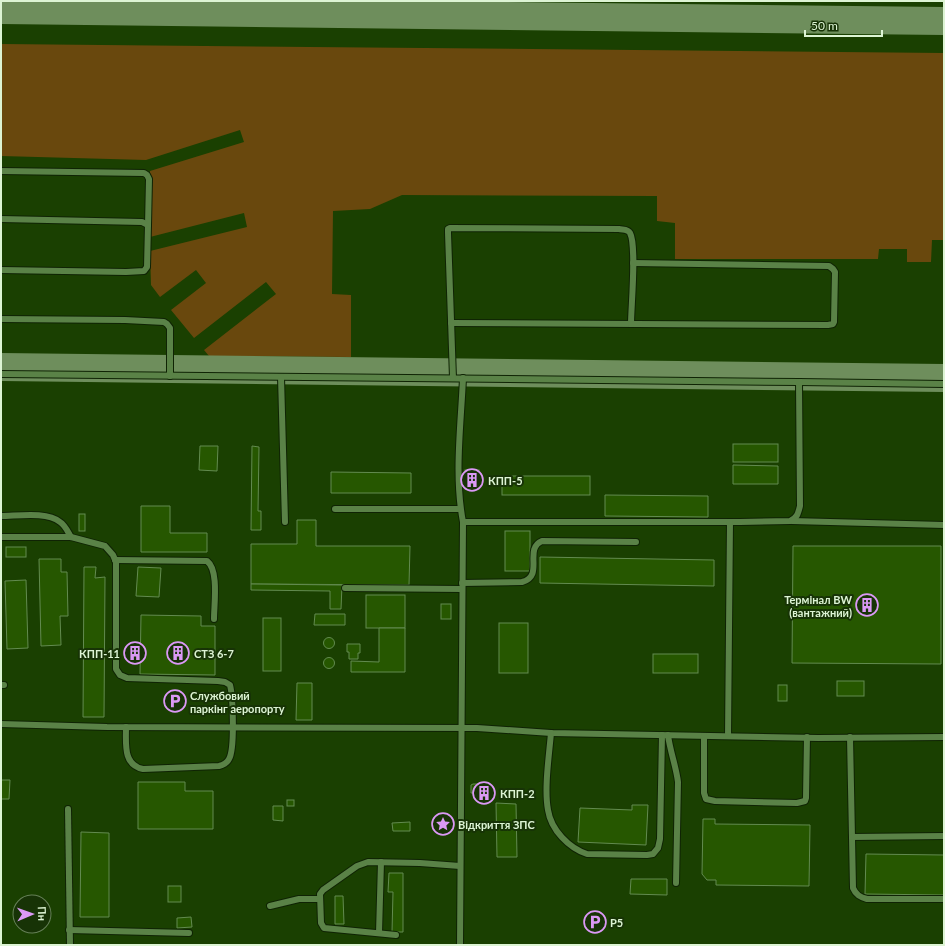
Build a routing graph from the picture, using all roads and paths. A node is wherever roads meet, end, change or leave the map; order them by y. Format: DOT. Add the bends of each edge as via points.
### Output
graph roads {
  1 [pos="1,171"];
  2 [pos="1,220"];
  3 [pos="148,225"];
  4 [pos="633,263"];
  5 [pos="1,270"];
  6 [pos="1,319"];
  7 [pos="451,323"];
  8 [pos="631,324"];
  9 [pos="1,374"];
  10 [pos="170,376"];
  11 [pos="281,377"];
  12 [pos="453,378"];
  13 [pos="463,378"];
  14 [pos="799,382"];
  15 [pos="944,384"];
  16 [pos="335,509"];
  17 [pos="460,509"];
  18 [pos="1,516"];
  19 [pos="790,521"];
  20 [pos="285,522"];
  21 [pos="463,522"];
  22 [pos="730,522"];
  23 [pos="944,525"];
  24 [pos="1,537"];
  25 [pos="71,537"];
  26 [pos="636,542"];
  27 [pos="115,560"];
  28 [pos="462,586"];
  29 [pos="345,588"];
  30 [pos="214,619"];
  31 [pos="1,724"];
  32 [pos="126,727"];
  33 [pos="232,727"];
  34 [pos="462,728"];
  35 [pos="550,734"];
  36 [pos="665,735"];
  37 [pos="704,736"];
  38 [pos="728,736"];
  39 [pos="807,737"];
  40 [pos="850,737"];
  41 [pos="944,737"];
  42 [pos="68,809"];
  43 [pos="944,836"];
  44 [pos="852,837"];
  45 [pos="381,862"];
  46 [pos="460,866"];
  47 [pos="676,883"];
  48 [pos="319,899"];
  49 [pos="944,899"];
  50 [pos="270,906"];
  51 [pos="70,930"];
  52 [pos="189,933"];
  53 [pos="379,933"];
  54 [pos="396,935"];
  55 [pos="70,945"];
  56 [pos="460,945"];
  1 -- 3 [label="lane" via="144,173 149,179"];
  2 -- 3 [label="lane" via="145,222"];
  3 -- 5 [label="lane" via="147,266 144,271"];
  4 -- 7 [label="lane" via="632,241 630,234 625,230 448,228"];
  4 -- 8 [label="lane"];
  4 -- 8 [label="lane" via="829,266 835,272 834,319 833,324 828,325"];
  6 -- 10 [label="lane" via="164,322 170,328"];
  7 -- 8 [label="lane"];
  7 -- 12 [label="lane"];
  9 -- 10 [label="lane"];
  10 -- 11 [label="lane"];
  11 -- 12 [label="lane"];
  11 -- 20 [label="lane"];
  12 -- 13 [label="lane"];
  13 -- 14 [label="lane"];
  13 -- 17 [label="lane"];
  14 -- 15 [label="lane"];
  14 -- 19 [label="lane" via="800,506 796,518"];
  16 -- 17 [label="lane"];
  17 -- 21 [label="lane"];
  18 -- 25 [label="lane" via="49,516 59,521"];
  19 -- 22 [label="lane"];
  19 -- 23 [label="lane"];
  21 -- 22 [label="lane"];
  21 -- 28 [label="lane"];
  22 -- 38 [label="lane"];
  24 -- 25 [label="lane"];
  25 -- 27 [label="lane" via="105,546"];
  26 -- 28 [label="lane" via="542,541 535,547 533,573 527,581"];
  27 -- 30 [label="lane" via="207,561 212,566 214,575"];
  27 -- 33 [label="lane" via="118,672 126,678 225,682 231,689"];
  28 -- 29 [label="lane"];
  28 -- 34 [label="lane"];
  31 -- 32 [label="lane"];
  32 -- 33 [label="lane"];
  32 -- 33 [label="lane" via="130,761 144,769 224,765 230,757"];
  33 -- 34 [label="lane"];
  34 -- 35 [label="lane"];
  34 -- 46 [label="lane"];
  35 -- 36 [label="lane"];
  35 -- 36 [label="lane" via="548,810 550,819 560,834 572,847 588,854 647,855 654,854 660,839"];
  36 -- 37 [label="lane"];
  36 -- 47 [label="lane" via="678,782"];
  37 -- 38 [label="lane"];
  37 -- 39 [label="lane" via="706,799 789,803 805,801"];
  38 -- 39 [label="lane"];
  39 -- 40 [label="lane"];
  40 -- 41 [label="lane"];
  40 -- 44 [label="lane"];
  42 -- 51 [label="lane"];
  43 -- 44 [label="lane"];
  44 -- 49 [label="lane" via="853,888 858,896 867,899"];
  45 -- 46 [label="lane"];
  45 -- 48 [label="lane" via="368,862 357,866 323,890"];
  45 -- 53 [label="lane"];
  46 -- 56 [label="lane"];
  48 -- 50 [label="lane" via="299,899"];
  48 -- 53 [label="lane" via="321,923 324,928"];
  51 -- 52 [label="lane"];
  51 -- 55 [label="lane"];
  53 -- 54 [label="lane"];
}
